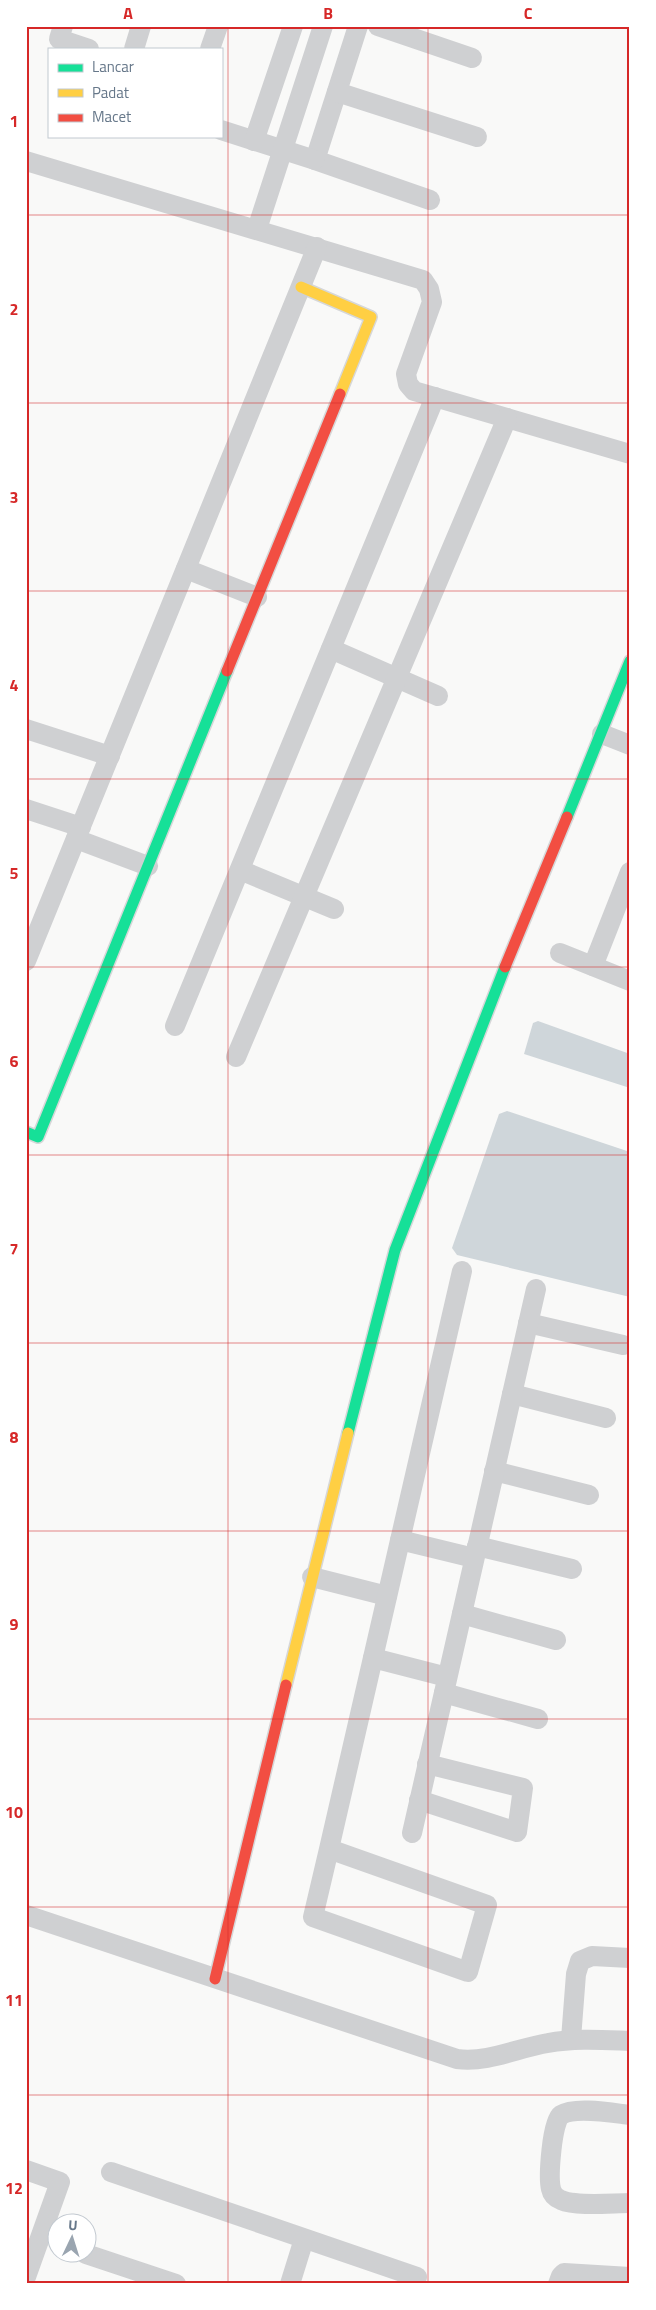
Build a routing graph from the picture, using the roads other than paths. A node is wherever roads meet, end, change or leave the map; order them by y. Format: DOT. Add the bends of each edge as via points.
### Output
graph roads {
  1 [pos="63,26"];
  2 [pos="141,26"];
  3 [pos="218,26"];
  4 [pos="293,26"];
  5 [pos="323,26"];
  6 [pos="358,26"];
  7 [pos="378,26"];
  8 [pos="86,48"];
  9 [pos="134,48"];
  10 [pos="210,48"];
  11 [pos="472,58"];
  12 [pos="337,92"];
  13 [pos="222,130"];
  14 [pos="477,138"];
  15 [pos="254,141"];
  16 [pos="284,150"];
  17 [pos="315,160"];
  18 [pos="26,161"];
  19 [pos="430,200"];
  20 [pos="257,229"];
  21 [pos="317,247"];
  22 [pos="301,287"];
  23 [pos="435,397"];
  24 [pos="507,418"];
  25 [pos="630,454"];
  26 [pos="186,569"];
  27 [pos="257,597"];
  28 [pos="331,649"];
  29 [pos="630,661"];
  30 [pos="397,678"];
  31 [pos="438,696"];
  32 [pos="26,729"];
  33 [pos="602,734"];
  34 [pos="630,745"];
  35 [pos="110,756"];
  36 [pos="26,809"];
  37 [pos="78,833"];
  38 [pos="148,866"];
  39 [pos="240,870"];
  40 [pos="630,872"];
  41 [pos="304,897"];
  42 [pos="334,909"];
  43 [pos="560,953"];
  44 [pos="26,961"];
  45 [pos="593,966"];
  46 [pos="630,981"];
  47 [pos="175,1026"];
  48 [pos="236,1057"];
  49 [pos="26,1132"];
  50 [pos="462,1271"];
  51 [pos="536,1289"];
  52 [pos="528,1323"];
  53 [pos="623,1345"];
  54 [pos="512,1394"];
  55 [pos="606,1418"];
  56 [pos="494,1471"];
  57 [pos="589,1496"];
  58 [pos="400,1540"];
  59 [pos="476,1552"];
  60 [pos="572,1569"];
  61 [pos="312,1577"];
  62 [pos="387,1596"];
  63 [pos="462,1614"];
  64 [pos="556,1640"];
  65 [pos="373,1658"];
  66 [pos="446,1685"];
  67 [pos="538,1720"];
  68 [pos="428,1764"];
  69 [pos="419,1800"];
  70 [pos="412,1832"];
  71 [pos="329,1848"];
  72 [pos="26,1915"];
  73 [pos="630,1958"];
  74 [pos="215,1979"];
  75 [pos="571,2039"];
  76 [pos="630,2041"];
  77 [pos="630,2115"];
  78 [pos="26,2170"];
  79 [pos="111,2172"];
  80 [pos="630,2203"];
  81 [pos="304,2239"];
  82 [pos="31,2247"];
  83 [pos="98,2258"];
  84 [pos="26,2277"];
  85 [pos="416,2277"];
  86 [pos="630,2278"];
  87 [pos="176,2284"];
  88 [pos="290,2284"];
  89 [pos="558,2284"];
  1 -- 8 [label="street" via="59,39"];
  2 -- 9 [label="street"];
  3 -- 10 [label="street"];
  4 -- 15 [label="street"];
  5 -- 16 [label="street"];
  6 -- 12 [label="street"];
  7 -- 11 [label="street"];
  12 -- 14 [label="street"];
  12 -- 17 [label="street"];
  13 -- 15 [label="street"];
  15 -- 16 [label="street"];
  16 -- 17 [label="street"];
  16 -- 20 [label="street"];
  17 -- 19 [label="street"];
  18 -- 20 [label="street"];
  20 -- 21 [label="street"];
  21 -- 22 [label="street"];
  21 -- 23 [label="street" via="423,280 432,302 406,379 414,391"];
  22 -- 26 [label="street"];
  22 -- 27 [label="street" via="370,317"];
  23 -- 24 [label="street"];
  23 -- 28 [label="street"];
  24 -- 25 [label="street"];
  24 -- 30 [label="street"];
  26 -- 27 [label="street"];
  26 -- 35 [label="street"];
  27 -- 38 [label="street"];
  28 -- 30 [label="street"];
  28 -- 39 [label="street"];
  29 -- 33 [label="street"];
  30 -- 31 [label="street"];
  30 -- 41 [label="street"];
  32 -- 35 [label="street"];
  33 -- 34 [label="street"];
  33 -- 61 [label="street" via="518,933 395,1250"];
  35 -- 37 [label="street"];
  36 -- 37 [label="street"];
  37 -- 38 [label="street"];
  37 -- 44 [label="street"];
  38 -- 49 [label="street" via="38,1137"];
  39 -- 41 [label="street"];
  39 -- 47 [label="street"];
  40 -- 45 [label="street"];
  41 -- 42 [label="street"];
  41 -- 48 [label="street"];
  43 -- 45 [label="street"];
  45 -- 46 [label="street"];
  50 -- 58 [label="street"];
  51 -- 52 [label="street"];
  52 -- 53 [label="street"];
  52 -- 54 [label="street"];
  54 -- 55 [label="street"];
  54 -- 56 [label="street"];
  56 -- 57 [label="street"];
  56 -- 59 [label="street"];
  58 -- 59 [label="street"];
  58 -- 62 [label="street"];
  59 -- 60 [label="street"];
  59 -- 63 [label="street"];
  61 -- 62 [label="street"];
  61 -- 74 [label="street"];
  62 -- 65 [label="street"];
  63 -- 64 [label="street"];
  63 -- 66 [label="street"];
  65 -- 66 [label="street"];
  65 -- 71 [label="street"];
  66 -- 67 [label="street"];
  66 -- 68 [label="street"];
  68 -- 69 [label="street"];
  68 -- 69 [label="street" via="523,1788 517,1832"];
  69 -- 70 [label="street"];
  71 -- 71 [label="street" via="313,1917 468,1972 487,1905"];
  72 -- 74 [label="street"];
  73 -- 75 [label="street" via="592,1956 580,1961"];
  74 -- 75 [label="street" via="457,2059 490,2058"];
  75 -- 76 [label="street"];
  77 -- 80 [label="street" via="574,2110 562,2114 554,2126 550,2179 551,2189 560,2200"];
  78 -- 82 [label="street" via="60,2182"];
  79 -- 81 [label="street"];
  81 -- 85 [label="street"];
  81 -- 88 [label="street"];
  82 -- 84 [label="street"];
  83 -- 87 [label="street"];
  86 -- 89 [label="street" via="564,2273"];
}
